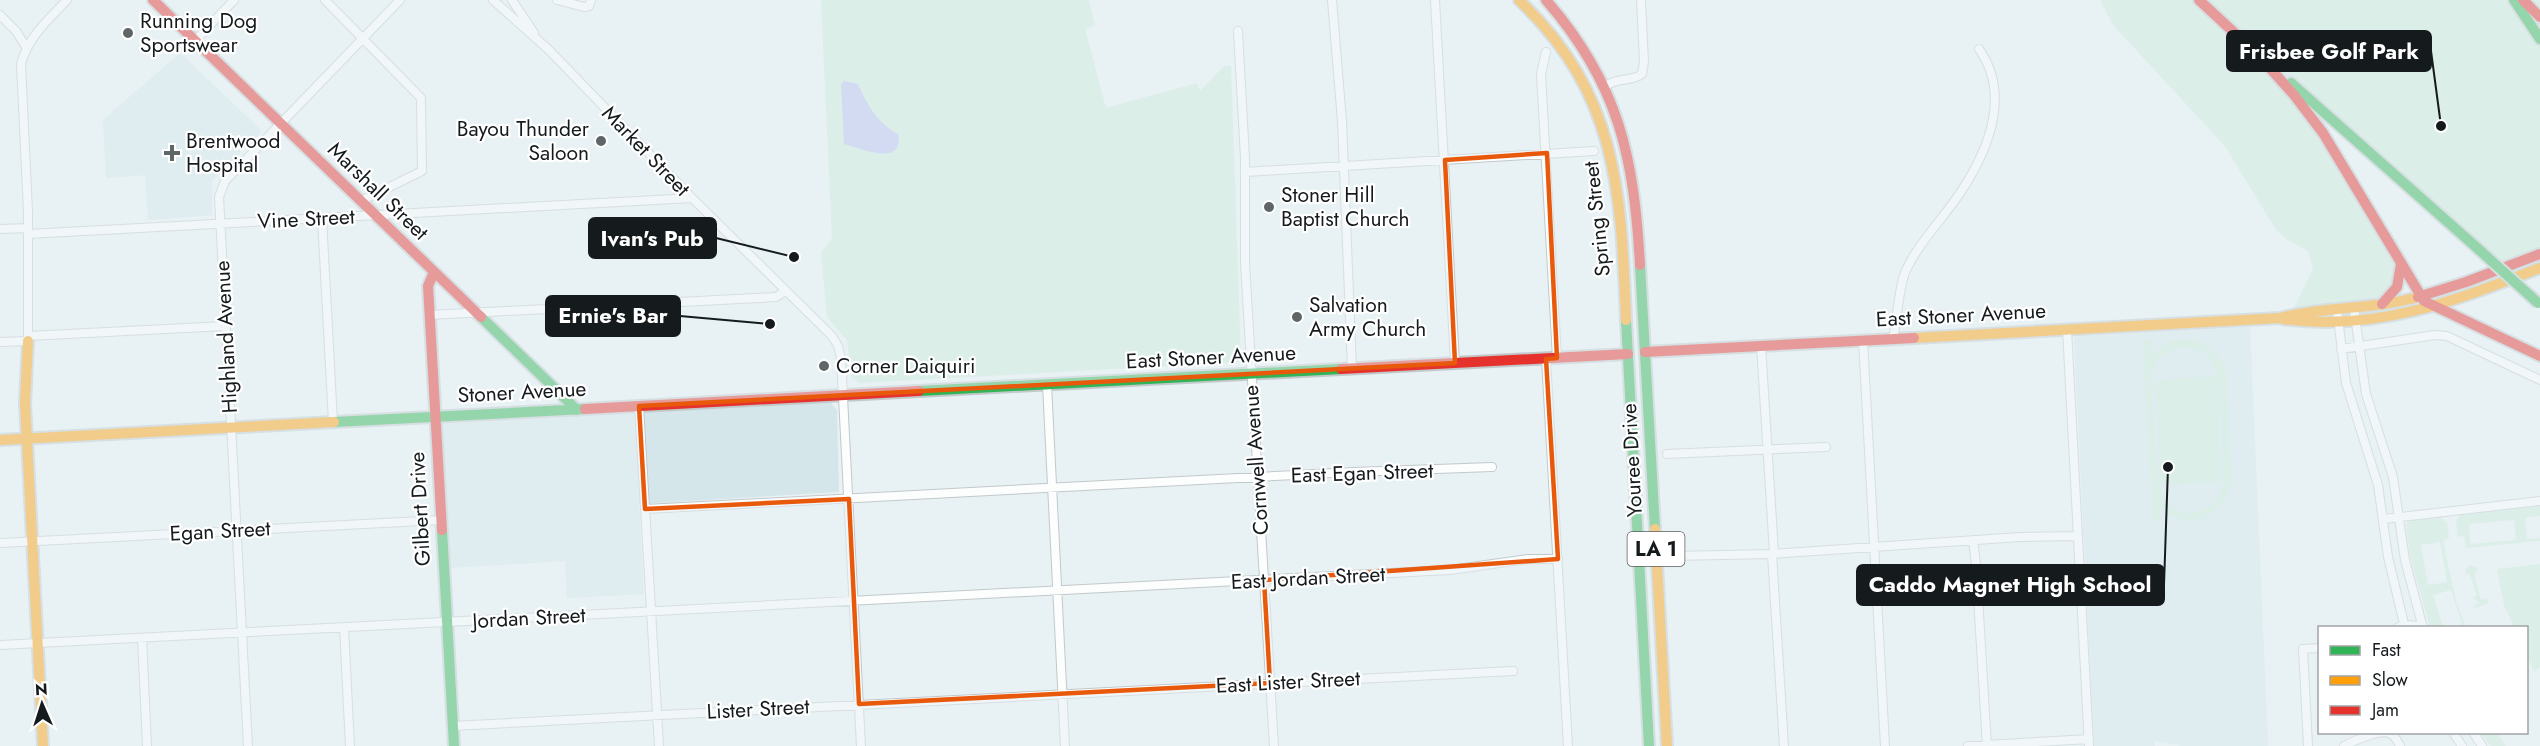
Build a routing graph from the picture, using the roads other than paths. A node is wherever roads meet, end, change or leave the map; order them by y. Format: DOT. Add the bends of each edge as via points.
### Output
graph roads {
  1 [pos="67,0"];
  2 [pos="153,0"];
  3 [pos="234,0"];
  4 [pos="325,0"];
  5 [pos="400,0"];
  6 [pos="493,0"];
  7 [pos="512,0"];
  8 [pos="557,0"];
  9 [pos="591,0"];
  10 [pos="1332,0"];
  11 [pos="1435,0"];
  12 [pos="1519,0"];
  13 [pos="1546,0"];
  14 [pos="1641,0"];
  15 [pos="2199,0"];
  16 [pos="2514,0"];
  17 [pos="2523,0"];
  18 [pos="0,15"];
  19 [pos="2540,17"];
  20 [pos="1238,31"];
  21 [pos="363,38"];
  22 [pos="2540,39"];
  23 [pos="195,41"];
  24 [pos="2250,46"];
  25 [pos="26,47"];
  26 [pos="1979,49"];
  27 [pos="549,50"];
  28 [pos="1546,52"];
  29 [pos="1606,86"];
  30 [pos="281,123"];
  31 [pos="1594,151"];
  32 [pos="1546,153"];
  33 [pos="1445,160"];
  34 [pos="1343,166"];
  35 [pos="1245,172"];
  36 [pos="692,198"];
  37 [pos="361,201"];
  38 [pos="376,216"];
  39 [pos="322,218"];
  40 [pos="220,224"];
  41 [pos="0,229"];
  42 [pos="28,231"];
  43 [pos="2540,254"];
  44 [pos="2400,261"];
  45 [pos="2540,268"];
  46 [pos="434,272"];
  47 [pos="2471,282"];
  48 [pos="785,291"];
  49 [pos="2421,297"];
  50 [pos="2460,298"];
  51 [pos="2539,304"];
  52 [pos="2380,305"];
  53 [pos="2432,306"];
  54 [pos="2354,309"];
  55 [pos="2337,310"];
  56 [pos="477,313"];
  57 [pos="429,315"];
  58 [pos="2280,318"];
  59 [pos="2463,319"];
  60 [pos="2355,321"];
  61 [pos="2338,322"];
  62 [pos="225,326"];
  63 [pos="2067,329"];
  64 [pos="1893,338"];
  65 [pos="28,339"];
  66 [pos="1863,340"];
  67 [pos="0,342"];
  68 [pos="1761,345"];
  69 [pos="2358,347"];
  70 [pos="2341,349"];
  71 [pos="1645,352"];
  72 [pos="1628,354"];
  73 [pos="2540,357"];
  74 [pos="1552,358"];
  75 [pos="1455,363"];
  76 [pos="1352,369"];
  77 [pos="1251,374"];
  78 [pos="2540,380"];
  79 [pos="1047,384"];
  80 [pos="843,395"];
  81 [pos="639,406"];
  82 [pos="577,410"];
  83 [pos="435,416"];
  84 [pos="333,422"];
  85 [pos="231,427"];
  86 [pos="27,438"];
  87 [pos="0,440"];
  88 [pos="1826,447"];
  89 [pos="1767,450"];
  90 [pos="1667,454"];
  91 [pos="1492,467"];
  92 [pos="1258,477"];
  93 [pos="1053,488"];
  94 [pos="849,499"];
  95 [pos="2540,501"];
  96 [pos="645,509"];
  97 [pos="2399,517"];
  98 [pos="2383,519"];
  99 [pos="441,520"];
  100 [pos="236,531"];
  101 [pos="2078,536"];
  102 [pos="1973,540"];
  103 [pos="32,541"];
  104 [pos="0,543"];
  105 [pos="1875,546"];
  106 [pos="1773,553"];
  107 [pos="1673,556"];
  108 [pos="1558,559"];
  109 [pos="1264,580"];
  110 [pos="1058,591"];
  111 [pos="854,602"];
  112 [pos="651,612"];
  113 [pos="446,623"];
  114 [pos="2402,626"];
  115 [pos="2422,626"];
  116 [pos="344,628"];
  117 [pos="242,633"];
  118 [pos="142,638"];
  119 [pos="38,643"];
  120 [pos="0,645"];
  121 [pos="2318,648"];
  122 [pos="1513,670"];
  123 [pos="1270,683"];
  124 [pos="1064,693"];
  125 [pos="859,704"];
  126 [pos="657,715"];
  127 [pos="452,726"];
  128 [pos="2382,734"];
  129 [pos="2390,734"];
  130 [pos="2089,743"];
  131 [pos="43,746"];
  132 [pos="147,746"];
  133 [pos="248,746"];
  134 [pos="350,746"];
  135 [pos="453,746"];
  136 [pos="658,746"];
  137 [pos="861,746"];
  138 [pos="1065,746"];
  139 [pos="1274,746"];
  140 [pos="1568,746"];
  141 [pos="1649,746"];
  142 [pos="1668,746"];
  143 [pos="1784,746"];
  144 [pos="1885,746"];
  145 [pos="1968,746"];
  146 [pos="1987,746"];
  147 [pos="2308,746"];
  148 [pos="2344,746"];
  149 [pos="2400,746"];
  1 -- 25 [label="street"];
  2 -- 23 [label="street, Marshall Street"];
  3 -- 23 [label="street"];
  4 -- 21 [label="street"];
  5 -- 21 [label="street, Highland Avenue"];
  6 -- 27 [label="street, Market Street"];
  7 -- 27 [label="street"];
  8 -- 9 [label="street" via="584,7"];
  10 -- 34 [label="street"];
  11 -- 33 [label="street"];
  12 -- 72 [label="street, Spring Street / LA 1" via="1544,24 1573,63 1602,124 1617,190"];
  13 -- 29 [label="street, Spring Street / LA 1" via="1582,44"];
  14 -- 29 [label="street" via="1642,74"];
  15 -- 24 [label="street"];
  16 -- 22 [label="street"];
  17 -- 19 [label="street"];
  18 -- 25 [label="street"];
  20 -- 35 [label="street, Cornwell Avenue"];
  21 -- 30 [label="street, Highland Avenue"];
  21 -- 37 [label="street" via="421,98 422,171"];
  23 -- 30 [label="street, Marshall Street"];
  24 -- 44 [label="street" via="2309,113"];
  24 -- 51 [label="street, bridge"];
  25 -- 42 [label="street" via="21,75"];
  26 -- 64 [label="street" via="1994,81 1996,104 1985,148 1963,188 1928,233 1905,273"];
  27 -- 36 [label="street, Market Street"];
  28 -- 32 [label="street" via="1541,74"];
  29 -- 71 [label="street, Spring Street / LA 1" via="1633,175"];
  30 -- 37 [label="street, Marshall Street"];
  30 -- 40 [label="street, Highland Avenue" via="225,181 219,196"];
  31 -- 32 [label="street"];
  32 -- 33 [label="street"];
  32 -- 74 [label="street"];
  33 -- 34 [label="street"];
  33 -- 75 [label="street"];
  34 -- 35 [label="street"];
  34 -- 76 [label="street"];
  35 -- 77 [label="street, Cornwell Avenue"];
  36 -- 38 [label="street, Vine Street"];
  36 -- 48 [label="street, Market Street"];
  37 -- 38 [label="street, Marshall Street"];
  38 -- 39 [label="street, Vine Street"];
  38 -- 46 [label="street, Marshall Street"];
  39 -- 40 [label="street, Vine Street"];
  39 -- 84 [label="street"];
  40 -- 42 [label="street, Vine Street"];
  40 -- 62 [label="street, Highland Avenue"];
  41 -- 42 [label="street, Vine Street"];
  42 -- 65 [label="street"];
  43 -- 47 [label="street, East Stoner Avenue"];
  44 -- 49 [label="street"];
  44 -- 52 [label="street" via="2402,278 2398,288"];
  45 -- 50 [label="street, East Stoner Avenue"];
  46 -- 56 [label="street, Marshall Street"];
  46 -- 57 [label="street, Gilbert Drive" via="428,286"];
  47 -- 49 [label="street, East Stoner Avenue"];
  47 -- 50 [label="street"];
  48 -- 56 [label="street" via="776,297"];
  48 -- 80 [label="street, Market Street" via="835,341 841,358"];
  49 -- 52 [label="street, East Stoner Avenue"];
  49 -- 53 [label="street"];
  50 -- 53 [label="street, East Stoner Avenue"];
  50 -- 59 [label="street"];
  52 -- 54 [label="street, East Stoner Avenue"];
  53 -- 59 [label="street"];
  53 -- 60 [label="street, East Stoner Avenue"];
  54 -- 55 [label="street, East Stoner Avenue"];
  54 -- 60 [label="street"];
  55 -- 58 [label="street, East Stoner Avenue"];
  55 -- 61 [label="street"];
  56 -- 57 [label="street"];
  56 -- 82 [label="street, Marshall Street"];
  57 -- 83 [label="street, Gilbert Drive"];
  58 -- 61 [label="street, East Stoner Avenue"];
  58 -- 63 [label="street, East Stoner Avenue"];
  59 -- 73 [label="street"];
  60 -- 61 [label="street, East Stoner Avenue"];
  60 -- 69 [label="street"];
  61 -- 70 [label="street"];
  62 -- 65 [label="street"];
  62 -- 85 [label="street, Highland Avenue"];
  63 -- 64 [label="street, East Stoner Avenue"];
  63 -- 101 [label="street"];
  64 -- 66 [label="street, East Stoner Avenue"];
  65 -- 67 [label="street"];
  65 -- 86 [label="street" via="24,387"];
  66 -- 68 [label="street, East Stoner Avenue"];
  66 -- 105 [label="street"];
  68 -- 71 [label="street, East Stoner Avenue"];
  68 -- 89 [label="street"];
  69 -- 70 [label="street"];
  69 -- 78 [label="street" via="2447,336"];
  69 -- 97 [label="street" via="2366,394 2393,477"];
  70 -- 98 [label="street" via="2350,402 2373,466"];
  71 -- 72 [label="street, East Stoner Avenue"];
  71 -- 142 [label="street, Youree Drive / LA 1"];
  72 -- 74 [label="street, East Stoner Avenue"];
  72 -- 141 [label="street, Youree Drive / LA 1"];
  74 -- 75 [label="street, East Stoner Avenue"];
  74 -- 108 [label="street"];
  75 -- 76 [label="street, East Stoner Avenue"];
  76 -- 77 [label="street, East Stoner Avenue"];
  77 -- 79 [label="street, East Stoner Avenue"];
  77 -- 92 [label="street, Cornwell Avenue"];
  79 -- 80 [label="street, Stoner Avenue"];
  79 -- 93 [label="street"];
  80 -- 81 [label="street, Stoner Avenue"];
  80 -- 94 [label="street, Market Street"];
  81 -- 82 [label="street, Stoner Avenue"];
  81 -- 96 [label="street"];
  82 -- 83 [label="street, Stoner Avenue"];
  83 -- 84 [label="street, Stoner Avenue"];
  83 -- 99 [label="street, Gilbert Drive"];
  84 -- 85 [label="street, Stoner Avenue"];
  85 -- 86 [label="street, Stoner Avenue"];
  85 -- 100 [label="street, Highland Avenue"];
  86 -- 87 [label="street, Stoner Avenue"];
  86 -- 103 [label="street"];
  88 -- 89 [label="street"];
  89 -- 90 [label="street"];
  89 -- 106 [label="street"];
  91 -- 92 [label="street, East Egan Street"];
  92 -- 93 [label="street, East Egan Street"];
  92 -- 109 [label="street, Cornwell Avenue"];
  93 -- 94 [label="street"];
  93 -- 110 [label="street"];
  94 -- 96 [label="street"];
  94 -- 111 [label="street, Market Street"];
  95 -- 97 [label="street"];
  96 -- 112 [label="street"];
  97 -- 98 [label="street"];
  97 -- 115 [label="street"];
  98 -- 114 [label="street"];
  99 -- 100 [label="street, Egan Street"];
  99 -- 113 [label="street, Gilbert Drive"];
  100 -- 103 [label="street, Egan Street"];
  100 -- 117 [label="street, Highland Avenue"];
  101 -- 102 [label="street"];
  101 -- 130 [label="street"];
  102 -- 105 [label="street"];
  102 -- 146 [label="street"];
  103 -- 104 [label="street, Egan Street"];
  103 -- 119 [label="street"];
  105 -- 106 [label="street"];
  105 -- 144 [label="street"];
  106 -- 107 [label="street"];
  106 -- 143 [label="street"];
  108 -- 109 [label="street, East Jordan Street" via="1528,559 1450,570"];
  108 -- 140 [label="street"];
  109 -- 110 [label="street, East Jordan Street"];
  109 -- 123 [label="street, Cornwell Avenue"];
  110 -- 111 [label="street, Jordan Street"];
  110 -- 124 [label="street"];
  111 -- 112 [label="street, Jordan Street"];
  111 -- 125 [label="street, Market Street"];
  112 -- 113 [label="street, Jordan Street"];
  112 -- 126 [label="street"];
  113 -- 116 [label="street, Jordan Street"];
  113 -- 127 [label="street, Gilbert Drive"];
  116 -- 117 [label="street, Jordan Street"];
  116 -- 134 [label="street"];
  117 -- 118 [label="street, Jordan Street"];
  117 -- 133 [label="street, Highland Avenue"];
  118 -- 119 [label="street, Jordan Street"];
  118 -- 132 [label="street"];
  119 -- 120 [label="street, Jordan Street"];
  119 -- 131 [label="street"];
  121 -- 147 [label="street" via="2304,649"];
  122 -- 123 [label="street, East Lister Street"];
  123 -- 124 [label="street, East Lister Street"];
  123 -- 139 [label="street, Cornwell Avenue"];
  124 -- 125 [label="street, Lister Street"];
  124 -- 138 [label="street"];
  125 -- 126 [label="street, Lister Street"];
  125 -- 137 [label="street, Market Street"];
  126 -- 127 [label="street, Lister Street"];
  126 -- 136 [label="street"];
  127 -- 135 [label="street, Gilbert Drive"];
  128 -- 148 [label="street"];
  129 -- 149 [label="street"];
  130 -- 146 [label="street"];
  145 -- 146 [label="street"];
}
